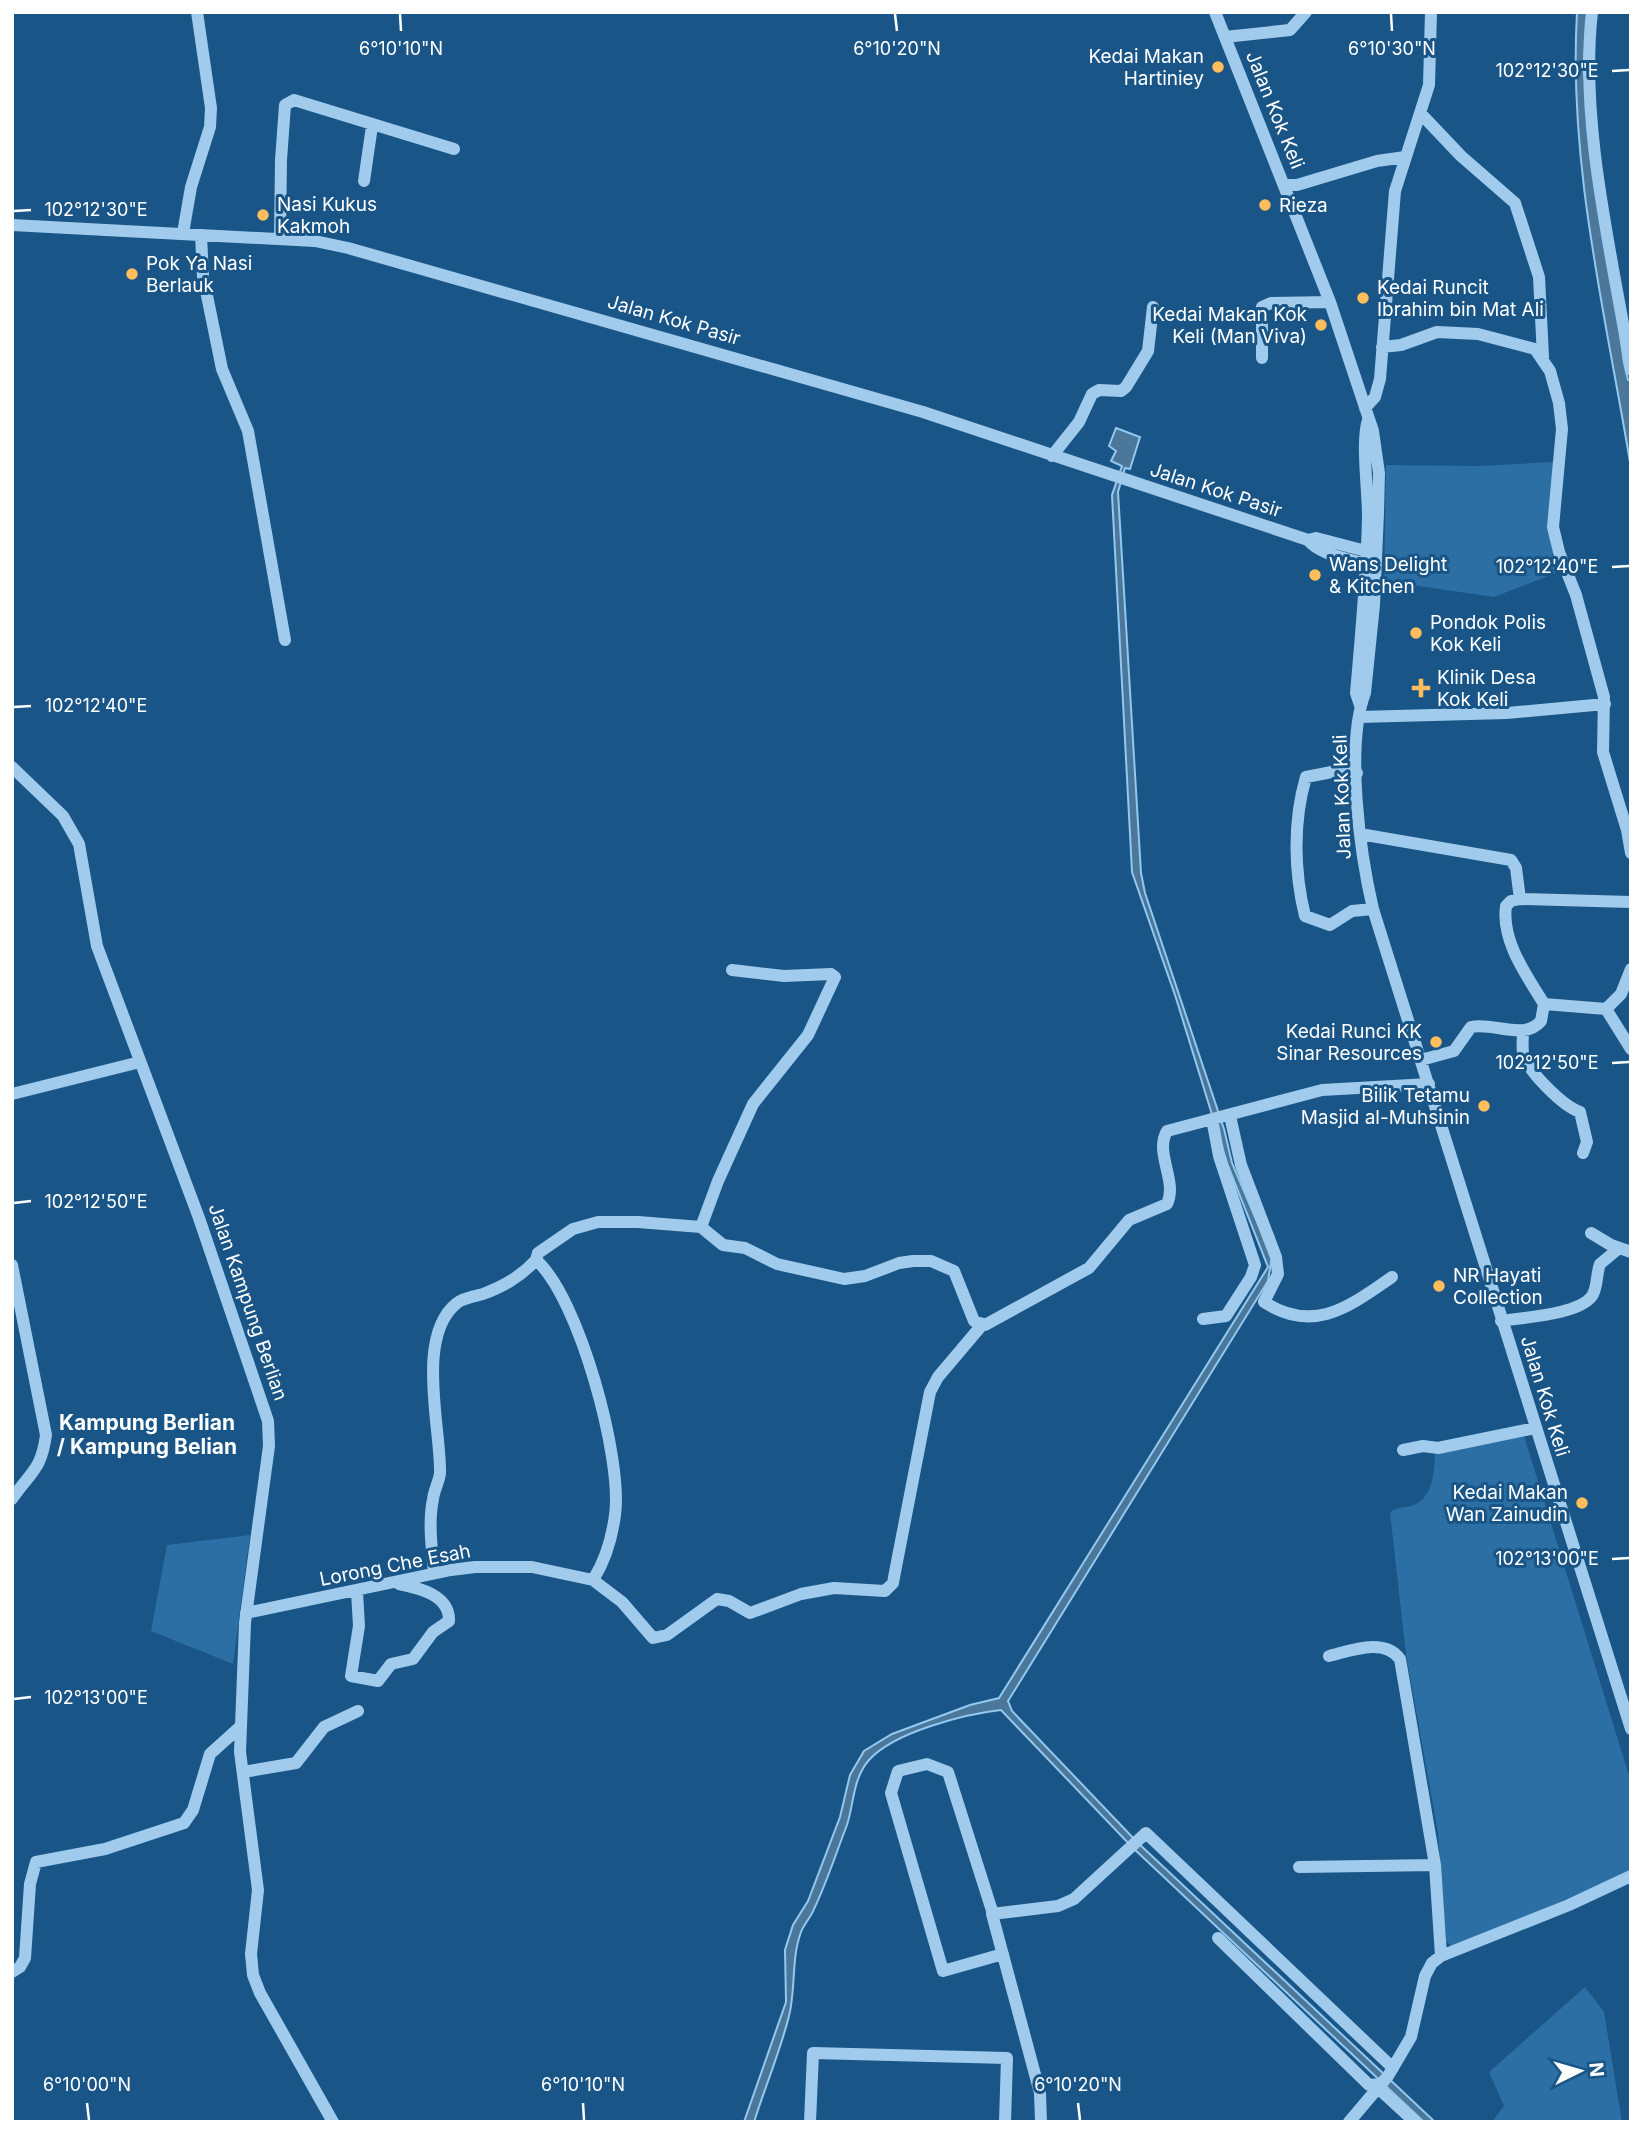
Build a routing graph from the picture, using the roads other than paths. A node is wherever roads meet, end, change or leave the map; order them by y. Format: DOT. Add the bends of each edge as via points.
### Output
graph roads {
  1 [pos="197,12"];
  2 [pos="1216,12"];
  3 [pos="1306,12"];
  4 [pos="1432,12"];
  5 [pos="1592,12"];
  6 [pos="1225,37"];
  7 [pos="1422,115"];
  8 [pos="372,126"];
  9 [pos="454,149"];
  10 [pos="1405,157"];
  11 [pos="364,181"];
  12 [pos="1285,185"];
  13 [pos="12,225"];
  14 [pos="183,233"];
  15 [pos="201,235"];
  16 [pos="281,239"];
  17 [pos="1330,302"];
  18 [pos="1153,307"];
  19 [pos="1382,347"];
  20 [pos="1262,358"];
  21 [pos="1544,360"];
  22 [pos="1631,370"];
  23 [pos="1366,414"];
  24 [pos="1052,456"];
  25 [pos="1378,513"];
  26 [pos="1368,523"];
  27 [pos="1334,549"];
  28 [pos="1367,558"];
  29 [pos="1365,588"];
  30 [pos="1374,605"];
  31 [pos="285,640"];
  32 [pos="1605,704"];
  33 [pos="1359,711"];
  34 [pos="12,767"];
  35 [pos="1357,772"];
  36 [pos="1629,829"];
  37 [pos="1360,834"];
  38 [pos="1631,853"];
  39 [pos="1520,899"];
  40 [pos="1631,902"];
  41 [pos="1373,909"];
  42 [pos="1631,969"];
  43 [pos="732,970"];
  44 [pos="1544,1004"];
  45 [pos="1606,1009"];
  46 [pos="1523,1031"];
  47 [pos="1631,1049"];
  48 [pos="1421,1060"];
  49 [pos="140,1062"];
  50 [pos="1429,1084"];
  51 [pos="12,1094"];
  52 [pos="1230,1116"];
  53 [pos="1212,1119"];
  54 [pos="1583,1153"];
  55 [pos="701,1227"];
  56 [pos="1591,1233"];
  57 [pos="1625,1250"];
  58 [pos="536,1260"];
  59 [pos="12,1265"];
  60 [pos="1392,1277"];
  61 [pos="17,1309"];
  62 [pos="1203,1320"];
  63 [pos="1502,1321"];
  64 [pos="982,1325"];
  65 [pos="1535,1429"];
  66 [pos="1404,1450"];
  67 [pos="12,1499"];
  68 [pos="435,1573"];
  69 [pos="593,1580"];
  70 [pos="395,1584"];
  71 [pos="357,1591"];
  72 [pos="246,1613"];
  73 [pos="1329,1657"];
  74 [pos="358,1711"];
  75 [pos="241,1726"];
  76 [pos="1631,1729"];
  77 [pos="243,1772"];
  78 [pos="1435,1865"];
  79 [pos="1299,1867"];
  80 [pos="1631,1876"];
  81 [pos="993,1914"];
  82 [pos="1218,1938"];
  83 [pos="1003,1954"];
  84 [pos="1441,1956"];
  85 [pos="12,1972"];
  86 [pos="1385,2079"];
  87 [pos="333,2122"];
  88 [pos="810,2122"];
  89 [pos="1005,2122"];
  90 [pos="1041,2122"];
  91 [pos="1349,2122"];
  92 [pos="1415,2122"];
  1 -- 14 [label="street" via="210,127 191,187"];
  2 -- 6 [label="street, Jalan Kok Keli"];
  3 -- 6 [label="street" via="1290,30"];
  4 -- 7 [label="street" via="1431,75"];
  5 -- 22 [label="street" via="1588,57 1591,117"];
  6 -- 12 [label="street, Jalan Kok Keli"];
  7 -- 10 [label="street"];
  7 -- 21 [label="street" via="1515,203 1541,293"];
  8 -- 9 [label="street"];
  8 -- 11 [label="street"];
  8 -- 16 [label="street" via="307,103 294,100 285,105"];
  10 -- 12 [label="street"];
  10 -- 19 [label="street" via="1391,223"];
  12 -- 17 [label="street, Jalan Kok Keli"];
  13 -- 14 [label="street, Jalan Kok Pasir"];
  14 -- 15 [label="street, Jalan Kok Pasir"];
  15 -- 16 [label="street, Jalan Kok Pasir"];
  15 -- 31 [label="street" via="203,276 222,369 248,430"];
  16 -- 24 [label="street, Jalan Kok Pasir" via="348,248 478,284 910,408"];
  17 -- 20 [label="street" via="1262,307"];
  17 -- 23 [label="street, Jalan Kok Keli"];
  18 -- 24 [label="street" via="1149,351 1126,387 1092,394 1079,422"];
  19 -- 21 [label="street" via="1437,332 1466,332 1529,346"];
  19 -- 23 [label="street" via="1378,387"];
  21 -- 32 [label="street" via="1553,377 1561,416 1555,539 1576,595"];
  23 -- 25 [label="street, Jalan Kok Keli" via="1379,473"];
  23 -- 26 [label="street, Jalan Kok Keli"];
  24 -- 27 [label="street, Jalan Kok Pasir" via="1308,540 1313,546"];
  25 -- 28 [label="street"];
  25 -- 30 [label="street, Jalan Kok Keli"];
  26 -- 27 [label="street" via="1356,540"];
  26 -- 28 [label="street, Jalan Kok Keli"];
  27 -- 28 [label="street, Jalan Kok Pasir"];
  27 -- 29 [label="street"];
  28 -- 29 [label="street, Jalan Kok Keli"];
  28 -- 30 [label="street"];
  29 -- 33 [label="street, Jalan Kok Keli" via="1356,693"];
  30 -- 33 [label="street, Jalan Kok Keli"];
  32 -- 33 [label="street" via="1507,713"];
  32 -- 36 [label="street" via="1603,752"];
  33 -- 35 [label="street, Jalan Kok Keli"];
  34 -- 49 [label="street, Jalan Kampung Berlian" via="63,817 79,844 97,946"];
  35 -- 37 [label="street, Jalan Kok Keli"];
  35 -- 41 [label="street" via="1306,777 1297,844 1300,892 1305,916 1330,925 1340,916"];
  36 -- 38 [label="street"];
  37 -- 39 [label="street" via="1511,860"];
  37 -- 41 [label="street, Jalan Kok Keli"];
  39 -- 40 [label="street"];
  39 -- 44 [label="street" via="1506,906 1507,928 1520,963"];
  41 -- 48 [label="street, Jalan Kok Keli"];
  42 -- 45 [label="street" via="1620,994"];
  43 -- 55 [label="street" via="835,977 808,1035 753,1104"];
  44 -- 45 [label="street"];
  44 -- 46 [label="street" via="1539,1024"];
  45 -- 47 [label="street"];
  46 -- 48 [label="street" via="1481,1024 1471,1027 1454,1051"];
  46 -- 54 [label="street" via="1523,1054 1530,1066 1565,1104 1580,1112 1587,1142"];
  48 -- 50 [label="street, Jalan Kok Keli"];
  49 -- 51 [label="street"];
  49 -- 72 [label="street, Jalan Kampung Berlian" via="268,1421 269,1446"];
  50 -- 52 [label="street" via="1333,1088"];
  50 -- 63 [label="street, Jalan Kok Keli"];
  52 -- 53 [label="street"];
  52 -- 60 [label="street" via="1241,1165 1276,1257 1278,1274 1264,1302 1285,1313 1326,1316 1341,1312"];
  53 -- 62 [label="street" via="1219,1156 1255,1265 1226,1316"];
  53 -- 64 [label="street" via="1174,1128 1164,1136 1171,1191 1167,1204 1129,1220 1089,1268"];
  55 -- 58 [label="street" via="598,1223 573,1229 538,1253"];
  55 -- 64 [label="street" via="723,1245 745,1248 777,1264 844,1279 914,1261 945,1266 957,1276 974,1321"];
  56 -- 57 [label="street"];
  57 -- 63 [label="street" via="1600,1264 1595,1290 1583,1305"];
  58 -- 68 [label="street" via="503,1287 458,1302 436,1341 434,1424 440,1477 430,1527"];
  58 -- 69 [label="street" via="558,1286 587,1356 615,1466 615,1514 603,1565"];
  59 -- 61 [label="street"];
  61 -- 67 [label="street" via="46,1435 43,1458"];
  63 -- 65 [label="street, Jalan Kok Keli"];
  64 -- 69 [label="street, Lorong Che Esah" via="930,1392 893,1583 885,1591 834,1588 801,1594 750,1613 717,1599 657,1638 648,1635 622,1602"];
  65 -- 66 [label="street"];
  65 -- 76 [label="street, Jalan Kok Keli"];
  68 -- 69 [label="street, Lorong Che Esah" via="475,1567 532,1567"];
  68 -- 70 [label="street, Lorong Che Esah"];
  70 -- 71 [label="street, Lorong Che Esah"];
  70 -- 71 [label="street" via="420,1588 439,1600 449,1621 433,1632 412,1659 391,1664 379,1681 351,1676 359,1626"];
  71 -- 72 [label="street, Lorong Che Esah"];
  72 -- 75 [label="street, Jalan Kampung Berlian"];
  73 -- 78 [label="street" via="1373,1646 1400,1659"];
  74 -- 77 [label="street" via="324,1727 296,1763"];
  75 -- 77 [label="street, Jalan Kampung Berlian"];
  75 -- 85 [label="street" via="210,1754 193,1810 184,1823 105,1849 36,1862 25,1958"];
  77 -- 87 [label="street, Jalan Kampung Berlian" via="258,1890 253,1975"];
  78 -- 79 [label="street"];
  78 -- 84 [label="street"];
  80 -- 84 [label="street"];
  81 -- 83 [label="street"];
  81 -- 83 [label="street" via="948,1773 927,1764 898,1771 891,1793 943,1971"];
  81 -- 86 [label="street" via="1058,1906 1074,1899 1146,1833"];
  82 -- 86 [label="street" via="1369,2085"];
  83 -- 90 [label="street" via="1040,2093"];
  84 -- 86 [label="street" via="1428,1968 1412,2033"];
  86 -- 91 [label="street"];
  86 -- 92 [label="street"];
  88 -- 89 [label="street" via="813,2053 1007,2058"];
}
